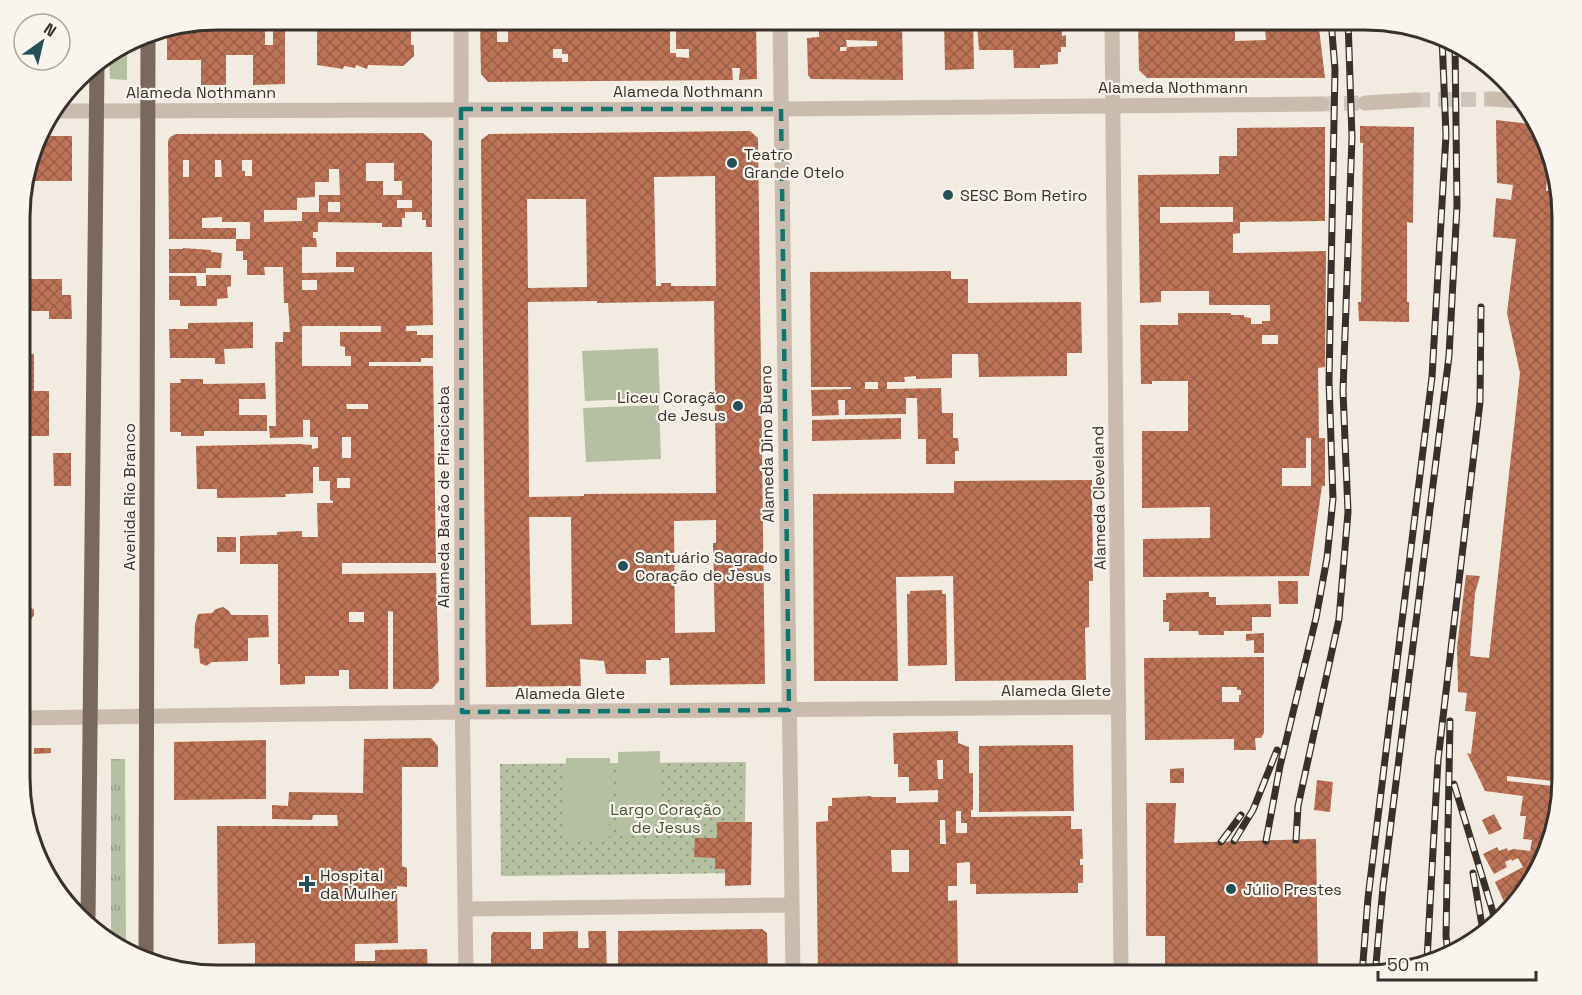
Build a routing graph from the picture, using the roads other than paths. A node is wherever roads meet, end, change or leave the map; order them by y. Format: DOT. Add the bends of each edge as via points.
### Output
graph roads {
  1 [pos="461,30"];
  2 [pos="780,30"];
  3 [pos="1112,30"];
  4 [pos="148,44"];
  5 [pos="97,74"];
  6 [pos="1415,100"];
  7 [pos="1365,102"];
  8 [pos="1321,104"];
  9 [pos="1113,105"];
  10 [pos="461,109"];
  11 [pos="781,109"];
  12 [pos="148,110"];
  13 [pos="64,111"];
  14 [pos="97,111"];
  15 [pos="1119,707"];
  16 [pos="789,710"];
  17 [pos="462,712"];
  18 [pos="90,717"];
  19 [pos="147,717"];
  20 [pos="30,718"];
  21 [pos="792,904"];
  22 [pos="465,909"];
  23 [pos="88,913"];
  24 [pos="146,951"];
  25 [pos="466,965"];
  26 [pos="793,965"];
  27 [pos="1121,965"];
  1 -- 10 [label="street, Alameda Barão de Piracicaba"];
  2 -- 11 [label="street, Alameda Dino Bueno"];
  3 -- 9 [label="street, Alameda Cleveland"];
  4 -- 12 [label="main road, Avenida Rio Branco"];
  5 -- 14 [label="main road"];
  6 -- 7 [label="street"];
  8 -- 9 [label="street, Alameda Nothmann"];
  9 -- 11 [label="street, Alameda Nothmann"];
  9 -- 15 [label="street, Alameda Cleveland"];
  10 -- 11 [label="street, Alameda Nothmann"];
  10 -- 12 [label="street, Alameda Nothmann"];
  10 -- 17 [label="street, Alameda Barão de Piracicaba"];
  11 -- 16 [label="street, Alameda Dino Bueno"];
  12 -- 14 [label="street, Alameda Nothmann"];
  12 -- 19 [label="main road, Avenida Rio Branco"];
  13 -- 14 [label="street, Alameda Nothmann"];
  14 -- 18 [label="main road"];
  15 -- 16 [label="street, Alameda Glete"];
  15 -- 27 [label="street, Alameda Cleveland"];
  16 -- 17 [label="street, Alameda Glete"];
  16 -- 21 [label="street, Alameda Dino Bueno"];
  17 -- 19 [label="street, Alameda Glete"];
  17 -- 22 [label="street, Alameda Barão de Piracicaba"];
  18 -- 19 [label="street, Alameda Glete"];
  18 -- 20 [label="street, Alameda Glete"];
  18 -- 23 [label="main road"];
  19 -- 24 [label="main road, Avenida Rio Branco"];
  21 -- 22 [label="street"];
  21 -- 26 [label="street, Alameda Dino Bueno"];
  22 -- 25 [label="street, Alameda Barão de Piracicaba"];
}
